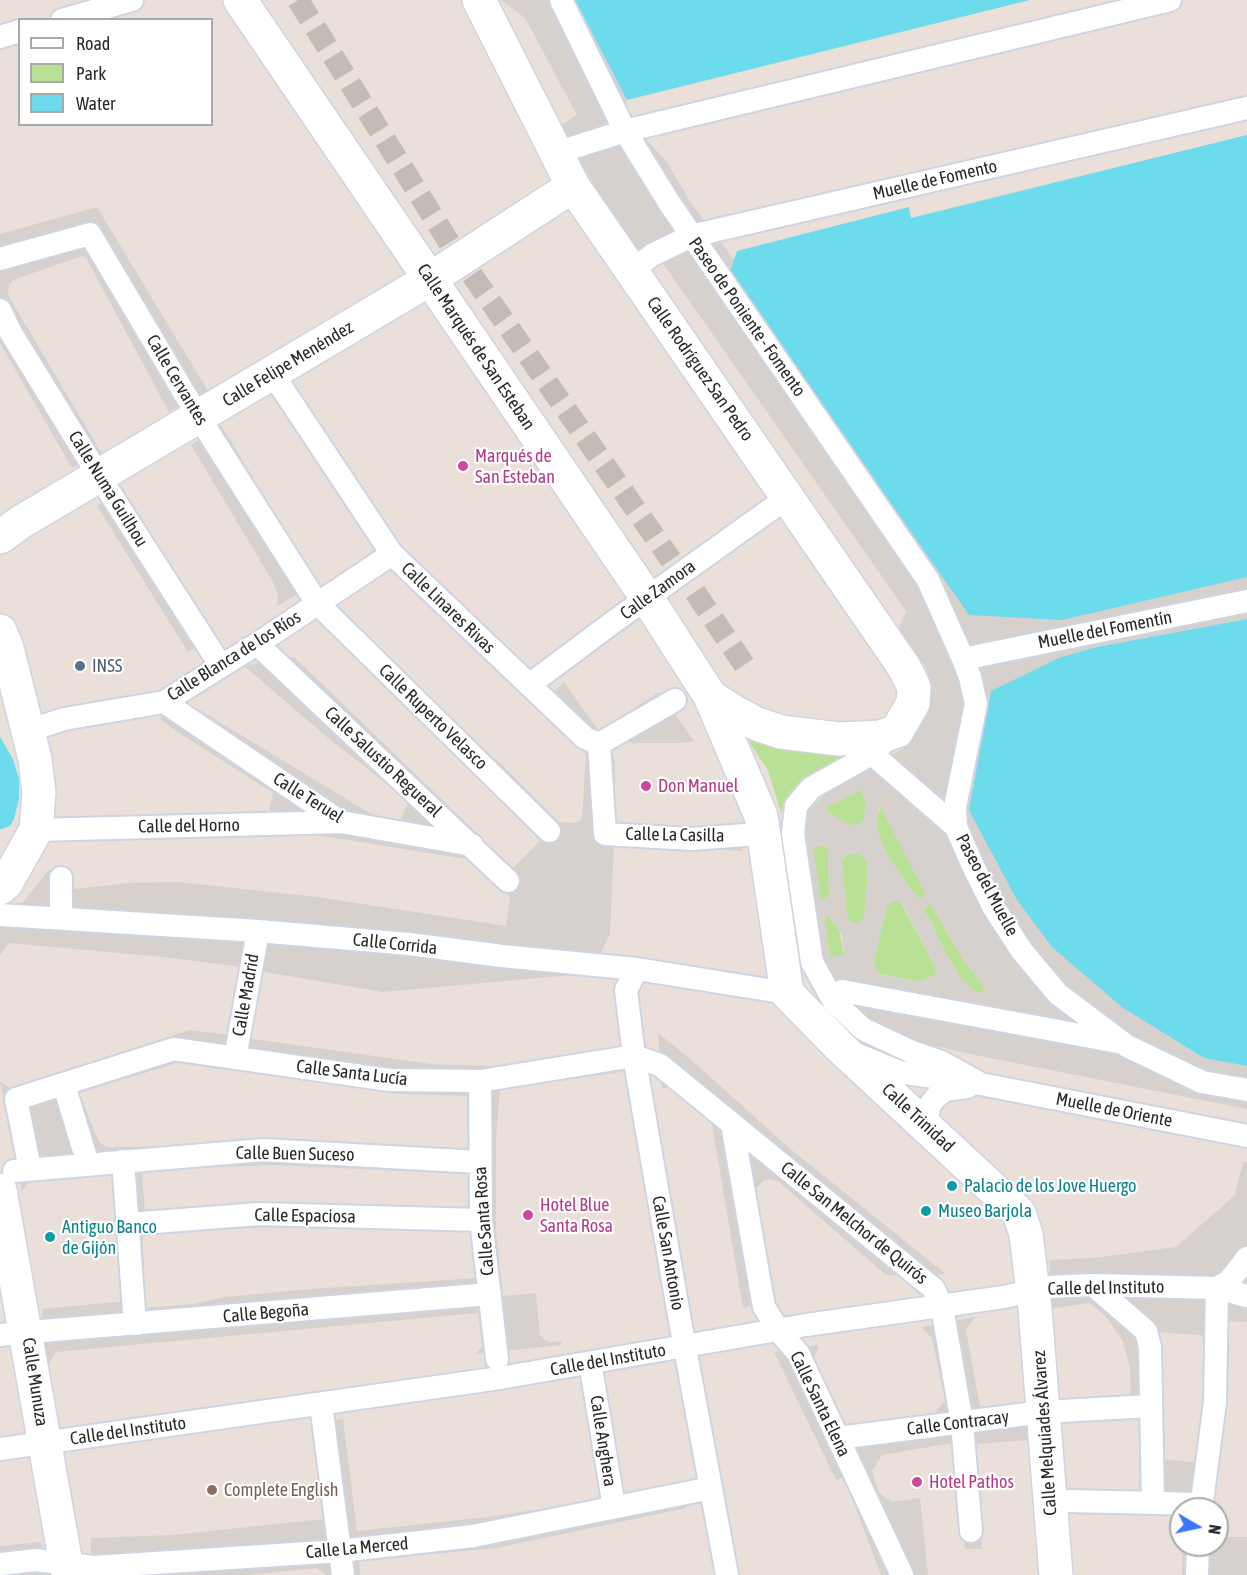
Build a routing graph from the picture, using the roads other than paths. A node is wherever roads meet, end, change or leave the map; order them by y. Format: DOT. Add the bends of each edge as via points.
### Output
graph roads {
  1 [pos="132,0"];
  2 [pos="240,0"];
  3 [pos="479,0"];
  4 [pos="561,0"];
  5 [pos="1170,0"];
  6 [pos="69,18"];
  7 [pos="18,32"];
  8 [pos="0,37"];
  9 [pos="1247,108"];
  10 [pos="625,131"];
  11 [pos="556,153"];
  12 [pos="573,186"];
  13 [pos="691,236"];
  14 [pos="0,260"];
  15 [pos="632,271"];
  16 [pos="430,279"];
  17 [pos="0,310"];
  18 [pos="272,373"];
  19 [pos="198,417"];
  20 [pos="99,476"];
  21 [pos="788,497"];
  22 [pos="0,537"];
  23 [pos="392,554"];
  24 [pos="647,598"];
  25 [pos="1247,601"];
  26 [pos="317,603"];
  27 [pos="950,625"];
  28 [pos="0,631"];
  29 [pos="257,644"];
  30 [pos="963,659"];
  31 [pos="221,666"];
  32 [pos="529,686"];
  33 [pos="710,696"];
  34 [pos="675,700"];
  35 [pos="164,702"];
  36 [pos="0,704"];
  37 [pos="27,728"];
  38 [pos="897,731"];
  39 [pos="599,744"];
  40 [pos="878,759"];
  41 [pos="341,822"];
  42 [pos="956,827"];
  43 [pos="549,831"];
  44 [pos="745,835"];
  45 [pos="20,844"];
  46 [pos="472,845"];
  47 [pos="61,878"];
  48 [pos="508,881"];
  49 [pos="0,888"];
  50 [pos="0,915"];
  51 [pos="61,918"];
  52 [pos="258,931"];
  53 [pos="637,969"];
  54 [pos="842,991"];
  55 [pos="787,993"];
  56 [pos="852,1038"];
  57 [pos="1124,1043"];
  58 [pos="634,1056"];
  59 [pos="235,1058"];
  60 [pos="480,1082"];
  61 [pos="69,1083"];
  62 [pos="981,1084"];
  63 [pos="1247,1090"];
  64 [pos="732,1124"];
  65 [pos="926,1124"];
  66 [pos="1247,1136"];
  67 [pos="118,1161"];
  68 [pos="479,1162"];
  69 [pos="88,1164"];
  70 [pos="15,1175"];
  71 [pos="481,1220"];
  72 [pos="129,1224"];
  73 [pos="1247,1258"];
  74 [pos="1093,1285"];
  75 [pos="1217,1288"];
  76 [pos="1033,1290"];
  77 [pos="490,1294"];
  78 [pos="1247,1296"];
  79 [pos="942,1307"];
  80 [pos="135,1324"];
  81 [pos="779,1331"];
  82 [pos="23,1333"];
  83 [pos="685,1347"];
  84 [pos="497,1359"];
  85 [pos="592,1374"];
  86 [pos="321,1404"];
  87 [pos="1150,1406"];
  88 [pos="1043,1412"];
  89 [pos="962,1423"];
  90 [pos="838,1438"];
  91 [pos="44,1443"];
  92 [pos="0,1449"];
  93 [pos="711,1488"];
  94 [pos="1202,1497"];
  95 [pos="1068,1500"];
  96 [pos="1154,1503"];
  97 [pos="1169,1504"];
  98 [pos="614,1508"];
  99 [pos="971,1532"];
  100 [pos="340,1551"];
  101 [pos="1198,1557"];
  102 [pos="0,1564"];
  103 [pos="67,1569"];
  104 [pos="343,1575"];
  105 [pos="727,1575"];
  106 [pos="902,1575"];
  107 [pos="1056,1575"];
  108 [pos="1197,1575"];
  1 -- 6 [label="street"];
  2 -- 16 [label="street, Calle Marqués de San Esteban"];
  3 -- 11 [label="street, Calle Rodríguez San Pedro"];
  4 -- 10 [label="street, Paseo de Poniente - Fomento"];
  5 -- 10 [label="street"];
  7 -- 8 [label="street"];
  9 -- 13 [label="street, Muelle de Fomento"];
  10 -- 11 [label="street"];
  10 -- 13 [label="street, Paseo de Poniente - Fomento"];
  11 -- 12 [label="street, Calle Rodríguez San Pedro"];
  12 -- 15 [label="street, Calle Rodríguez San Pedro"];
  12 -- 16 [label="street, Calle Felipe Menéndez"];
  13 -- 15 [label="street, Muelle de Fomento" via="652,255"];
  13 -- 27 [label="street, Paseo de Poniente - Fomento" via="928,580"];
  14 -- 19 [label="street, Calle Cervantes" via="90,234"];
  15 -- 21 [label="street, Calle Rodríguez San Pedro"];
  16 -- 18 [label="street, Calle Felipe Menéndez"];
  16 -- 24 [label="street, Calle Marqués de San Esteban"];
  17 -- 20 [label="street, Calle Numa Guilhou"];
  18 -- 19 [label="street, Calle Felipe Menéndez"];
  18 -- 23 [label="street, Calle Linares Rivas"];
  19 -- 20 [label="street, Calle Felipe Menéndez"];
  19 -- 26 [label="street, Calle Cervantes"];
  20 -- 22 [label="street, Calle Felipe Menéndez"];
  20 -- 31 [label="street, Calle Numa Guilhou"];
  21 -- 24 [label="street, Calle Zamora"];
  21 -- 38 [label="street, Calle Rodríguez San Pedro" via="914,687 913,703"];
  23 -- 26 [label="street, Calle Blanca de los Ríos"];
  23 -- 32 [label="street, Calle Linares Rivas"];
  24 -- 32 [label="street, Calle Zamora"];
  24 -- 33 [label="street, Calle Marqués de San Esteban"];
  25 -- 30 [label="street, Muelle del Fomentín"];
  26 -- 29 [label="street, Calle Blanca de los Ríos"];
  26 -- 43 [label="street, Calle Ruperto Velasco"];
  27 -- 30 [label="street, Paseo del Muelle"];
  28 -- 37 [label="street"];
  29 -- 31 [label="street, Calle Blanca de los Ríos"];
  29 -- 46 [label="street, Calle Salustio Regueral"];
  30 -- 42 [label="street, Paseo del Muelle" via="976,704 955,807"];
  31 -- 35 [label="street, Calle Blanca de los Ríos"];
  32 -- 39 [label="street, Calle Linares Rivas" via="585,738"];
  33 -- 38 [label="street, Calle Marqués de San Esteban" via="739,715 782,732 839,739 880,737"];
  33 -- 55 [label="street, Calle Marqués de San Esteban" via="761,816"];
  34 -- 39 [label="street"];
  35 -- 37 [label="street, Calle Blanca de los Ríos"];
  35 -- 41 [label="street, Calle Teruel"];
  36 -- 37 [label="street" via="11,706"];
  37 -- 45 [label="street" via="39,793"];
  38 -- 56 [label="street" via="868,756 811,788 796,806 793,834 812,962"];
  39 -- 44 [label="street, Calle La Casilla" via="605,834 692,839"];
  40 -- 42 [label="street"];
  41 -- 45 [label="street, Calle del Horno"];
  41 -- 46 [label="street, Calle Teruel"];
  42 -- 57 [label="street, Paseo del Muelle" via="994,908 1022,951 1058,994"];
  45 -- 49 [label="street" via="6,883"];
  46 -- 48 [label="street, Calle Salustio Regueral"];
  47 -- 51 [label="street"];
  50 -- 51 [label="street, Calle Corrida"];
  51 -- 52 [label="street, Calle Corrida"];
  52 -- 53 [label="street, Calle Corrida"];
  52 -- 59 [label="street, Calle Madrid"];
  53 -- 55 [label="street, Calle Corrida"];
  53 -- 58 [label="street, Calle San Antonio" via="626,990"];
  54 -- 57 [label="street"];
  55 -- 56 [label="street, Calle Trinidad"];
  56 -- 62 [label="street, Muelle de Oriente" via="899,1072"];
  56 -- 65 [label="street, Calle Trinidad"];
  57 -- 63 [label="street, Paseo del Muelle" via="1202,1082"];
  58 -- 60 [label="street, Calle Santa Lucía"];
  58 -- 64 [label="street, Calle San Melchor de Quirós" via="660,1065"];
  58 -- 83 [label="street, Calle San Antonio"];
  59 -- 60 [label="street, Calle Santa Lucía" via="389,1080"];
  59 -- 61 [label="street, Calle Santa Lucía" via="174,1049"];
  60 -- 68 [label="street, Calle Santa Rosa"];
  61 -- 69 [label="street"];
  61 -- 70 [label="street, Calle Santa Lucía" via="16,1099"];
  62 -- 65 [label="street, Muelle de Oriente" via="945,1090 930,1105"];
  62 -- 66 [label="street, Muelle de Oriente"];
  64 -- 79 [label="street, Calle San Melchor de Quirós" via="920,1276 934,1289"];
  64 -- 81 [label="street, Calle Santa Elena" via="764,1307"];
  65 -- 76 [label="street, Calle Trinidad" via="1019,1213 1026,1234"];
  67 -- 68 [label="street, Calle Buen Suceso" via="263,1150"];
  67 -- 69 [label="street, Calle Buen Suceso"];
  67 -- 72 [label="street"];
  68 -- 71 [label="street, Calle Santa Rosa"];
  69 -- 70 [label="street, Calle Buen Suceso"];
  70 -- 82 [label="street, Calle Munuza"];
  71 -- 72 [label="street, Calle Espaciosa" via="259,1214"];
  71 -- 77 [label="street, Calle Santa Rosa"];
  72 -- 80 [label="street"];
  73 -- 75 [label="street" via="1229,1281"];
  74 -- 75 [label="street, Calle del Instituto"];
  74 -- 76 [label="street, Calle del Instituto"];
  74 -- 87 [label="street" via="1146,1331 1150,1347"];
  75 -- 78 [label="street, Calle del Instituto"];
  75 -- 94 [label="street" via="1215,1402"];
  76 -- 79 [label="street, Calle del Instituto"];
  76 -- 88 [label="street, Calle Melquiades Álvarez"];
  77 -- 80 [label="street, Calle Begoña"];
  77 -- 84 [label="street, Calle Santa Rosa"];
  79 -- 81 [label="street, Calle del Instituto"];
  79 -- 89 [label="street, Calle San Melchor de Quirós"];
  80 -- 82 [label="street, Calle Begoña"];
  81 -- 83 [label="street, Calle del Instituto"];
  81 -- 90 [label="street, Calle Santa Elena" via="798,1353"];
  82 -- 91 [label="street, Calle Munuza"];
  83 -- 86 [label="street, Calle del Instituto"];
  83 -- 93 [label="street, Calle San Antonio"];
  85 -- 98 [label="street, Calle Anghera"];
  86 -- 91 [label="street, Calle del Instituto"];
  86 -- 100 [label="street"];
  87 -- 88 [label="street, Calle Contracay"];
  87 -- 96 [label="street"];
  88 -- 89 [label="street, Calle Contracay"];
  88 -- 107 [label="street, Calle Melquiades Álvarez"];
  89 -- 90 [label="street, Calle Contracay"];
  89 -- 99 [label="street, Calle San Melchor de Quirós"];
  90 -- 106 [label="street, Calle Santa Elena"];
  91 -- 92 [label="street, Calle del Instituto"];
  91 -- 103 [label="street, Calle Munuza"];
  93 -- 98 [label="street, Calle La Merced"];
  93 -- 105 [label="street, Calle San Antonio"];
  95 -- 96 [label="street"];
  96 -- 97 [label="street"];
  98 -- 100 [label="street, Calle La Merced" via="473,1536"];
  100 -- 103 [label="street, Calle La Merced"];
  100 -- 104 [label="street"];
  101 -- 108 [label="street"];
  102 -- 103 [label="street, Calle La Merced" via="36,1560"];
}
